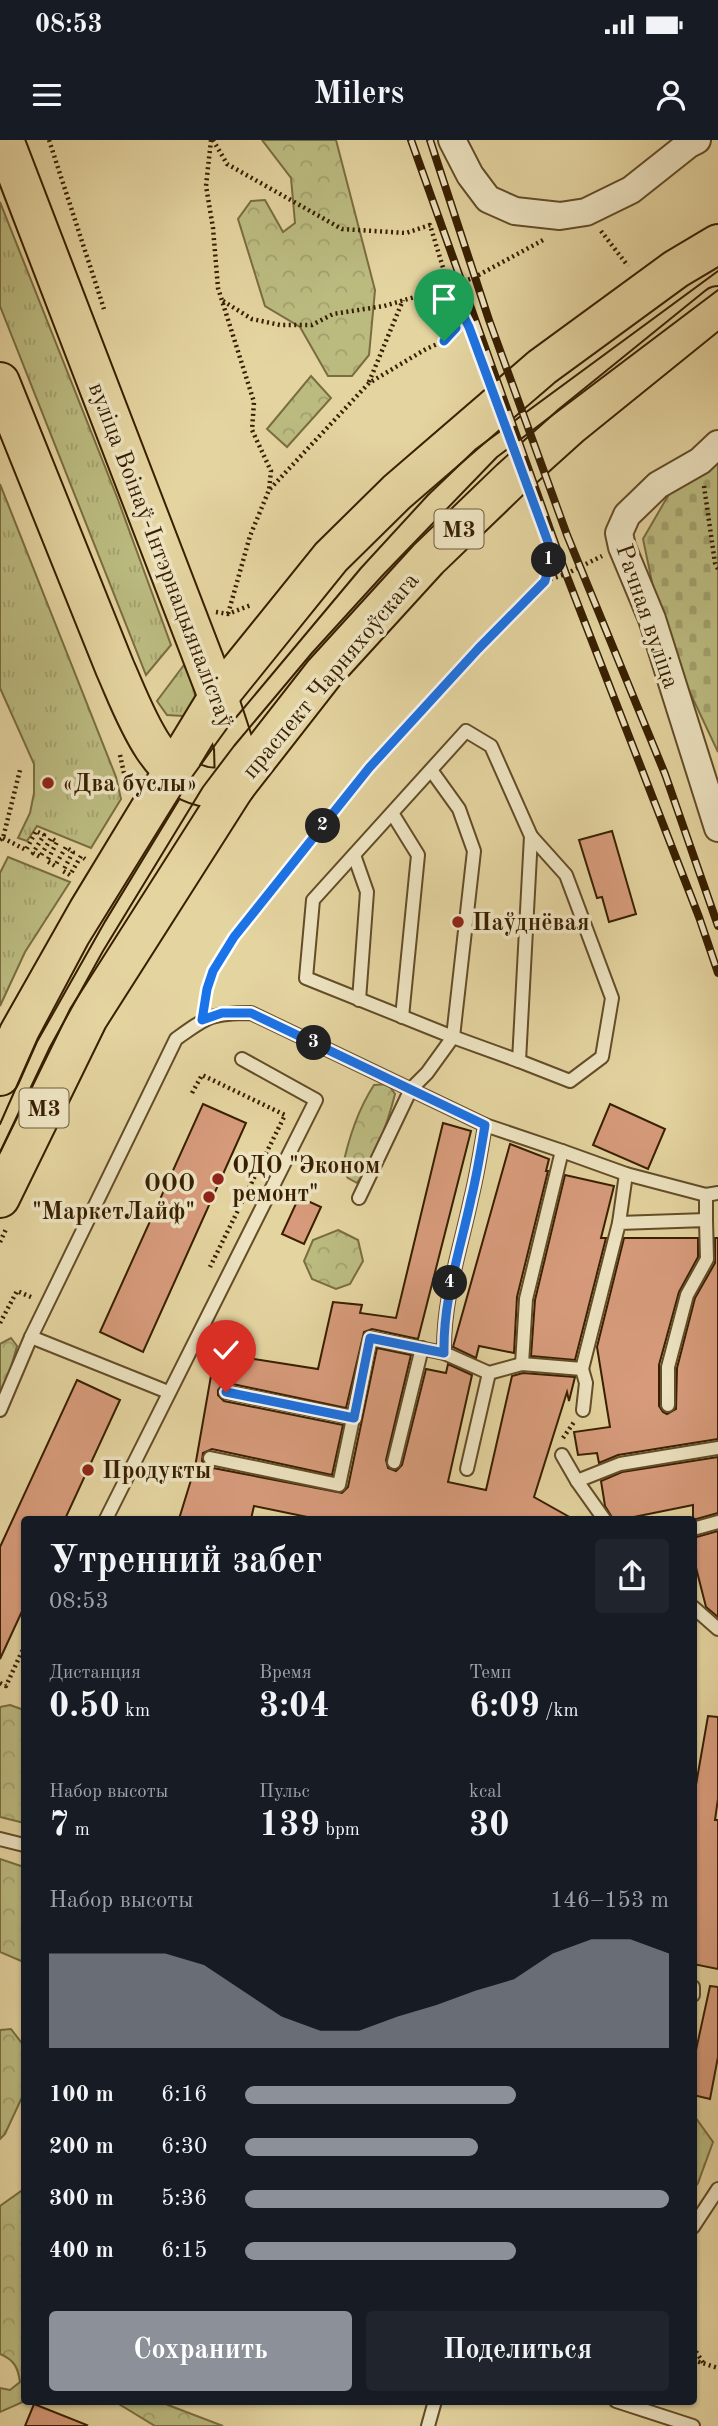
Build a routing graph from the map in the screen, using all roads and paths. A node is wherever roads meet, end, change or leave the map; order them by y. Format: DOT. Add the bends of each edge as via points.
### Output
graph roads {
  1 [pos="5,140"];
  2 [pos="212,140"];
  3 [pos="452,140"];
  4 [pos="691,141"];
  5 [pos="586,212"];
  6 [pos="560,216"];
  7 [pos="718,244"];
  8 [pos="631,270"];
  9 [pos="449,287"];
  10 [pos="403,300"];
  11 [pos="222,301"];
  12 [pos="718,306"];
  13 [pos="0,382"];
  14 [pos="369,383"];
  15 [pos="709,453"];
  16 [pos="532,475"];
  17 [pos="522,484"];
  18 [pos="269,489"];
  19 [pos="622,547"];
  20 [pos="718,569"];
  21 [pos="545,581"];
  22 [pos="228,614"];
  23 [pos="218,697"];
  24 [pos="20,770"];
  25 [pos="431,770"];
  26 [pos="173,772"];
  27 [pos="235,787"];
  28 [pos="392,813"];
  29 [pos="718,828"];
  30 [pos="531,836"];
  31 [pos="1,839"];
  32 [pos="354,855"];
  33 [pos="92,863"];
  34 [pos="359,1000"];
  35 [pos="402,1017"];
  36 [pos="202,1020"];
  37 [pos="453,1037"];
  38 [pos="242,1059"];
  39 [pos="519,1061"];
  40 [pos="0,1076"];
  41 [pos="411,1089"];
  42 [pos="192,1093"];
  43 [pos="485,1125"];
  44 [pos="562,1151"];
  45 [pos="626,1174"];
  46 [pos="712,1194"];
  47 [pos="359,1198"];
  48 [pos="5,1209"];
  49 [pos="706,1220"];
  50 [pos="618,1223"];
  51 [pos="0,1242"];
  52 [pos="206,1275"];
  53 [pos="37,1300"];
  54 [pos="0,1323"];
  55 [pos="31,1337"];
  56 [pos="422,1348"];
  57 [pos="444,1353"];
  58 [pos="522,1364"];
  59 [pos="582,1369"];
  60 [pos="489,1373"];
  61 [pos="168,1392"];
  62 [pos="226,1392"];
  63 [pos="668,1405"];
  64 [pos="0,1410"];
  65 [pos="583,1410"];
  66 [pos="354,1418"];
  67 [pos="718,1448"];
  68 [pos="562,1455"];
  69 [pos="210,1458"];
  70 [pos="394,1462"];
  71 [pos="467,1469"];
  72 [pos="577,1481"];
  73 [pos="107,1516"];
  74 [pos="602,1516"];
  75 [pos="718,1522"];
  76 [pos="697,1528"];
  77 [pos="697,1611"];
  78 [pos="718,1629"];
  79 [pos="21,1654"];
  80 [pos="0,1683"];
  81 [pos="0,1839"];
  82 [pos="21,1844"];
  83 [pos="718,2189"];
  84 [pos="697,2221"];
  85 [pos="697,2353"];
  86 [pos="697,2361"];
  87 [pos="704,2364"];
  88 [pos="718,2368"];
  89 [pos="434,2405"];
  90 [pos="628,2405"];
  91 [pos="428,2426"];
  92 [pos="693,2426"];
  1 -- 23 [label="main road, вуліца Воінаў-Інтэрнацыяналістаў"];
  2 -- 9 [label="path" via="227,164 342,229 406,233 430,225"];
  2 -- 11 [label="path" via="206,186"];
  3 -- 6 [label="street" via="488,199 515,211"];
  4 -- 5 [label="street" via="631,190"];
  5 -- 6 [label="street"];
  5 -- 8 [label="path"];
  6 -- 9 [label="path" via="548,237"];
  7 -- 23 [label="main road, М3" via="676,269 542,367 397,492 331,557"];
  9 -- 10 [label="path"];
  9 -- 14 [label="path" via="456,328 444,341"];
  9 -- 21 [label="path, bridge" via="469,327 548,542"];
  10 -- 11 [label="path" via="333,314 312,325 252,319"];
  10 -- 14 [label="path"];
  11 -- 18 [label="path" via="254,402 252,430 271,471"];
  12 -- 27 [label="main road, праспект Чарняхоўскага / М3" via="571,425 428,559 324,673"];
  13 -- 26 [label="main road" via="115,668 160,758"];
  14 -- 18 [label="path"];
  15 -- 19 [label="street, Рачная вуліца" via="658,485 627,515 619,533"];
  15 -- 20 [label="path"];
  16 -- 17 [label="path"];
  18 -- 22 [label="path"];
  19 -- 21 [label="path"];
  19 -- 29 [label="street, Рачная вуліца" via="652,619"];
  21 -- 36 [label="path" via="369,768 234,937 213,971"];
  23 -- 26 [label="main road, М3"];
  23 -- 27 [label="main road, вуліца Воінаў-Інтэрнацыяналістаў" via="234,746"];
  24 -- 31 [label="path"];
  25 -- 28 [label="lane"];
  25 -- 30 [label="lane" via="466,731 491,746"];
  25 -- 37 [label="lane" via="460,809 474,851"];
  26 -- 27 [label="main road" via="203,787"];
  26 -- 40 [label="main road, М3" via="88,911"];
  27 -- 48 [label="main road, праспект Чарняхоўскага / М3" via="88,1018"];
  28 -- 32 [label="lane"];
  28 -- 35 [label="lane" via="418,855"];
  30 -- 39 [label="lane"];
  30 -- 39 [label="lane" via="566,875 612,998 602,1057 570,1081"];
  31 -- 33 [label="path" via="26,850 36,831 44,835 33,853 40,857 51,838 57,842 47,861 55,866 66,847 74,852 62,871 70,875 81,856"];
  32 -- 34 [label="lane" via="367,892"];
  32 -- 34 [label="lane" via="313,900 306,978"];
  34 -- 35 [label="lane"];
  35 -- 37 [label="lane"];
  36 -- 41 [label="lane" via="222,1013 251,1013"];
  36 -- 55 [label="lane" via="176,1039"];
  37 -- 39 [label="lane"];
  37 -- 41 [label="lane"];
  38 -- 61 [label="lane" via="317,1100"];
  41 -- 43 [label="lane"];
  41 -- 47 [label="lane"];
  42 -- 52 [label="path" via="202,1075 285,1115"];
  43 -- 44 [label="lane"];
  43 -- 57 [label="lane" via="449,1285"];
  44 -- 45 [label="lane"];
  44 -- 58 [label="lane" via="526,1299"];
  45 -- 46 [label="lane"];
  45 -- 50 [label="lane"];
  46 -- 49 [label="lane"];
  48 -- 51 [label="path"];
  49 -- 50 [label="lane"];
  49 -- 63 [label="lane" via="707,1259 688,1295 671,1355"];
  50 -- 59 [label="lane"];
  53 -- 54 [label="path" via="17,1291"];
  55 -- 61 [label="lane"];
  55 -- 64 [label="lane"];
  56 -- 57 [label="lane"];
  56 -- 66 [label="lane" via="370,1338"];
  56 -- 70 [label="lane"];
  57 -- 60 [label="lane"];
  58 -- 59 [label="lane"];
  58 -- 60 [label="lane"];
  59 -- 65 [label="lane" via="586,1383"];
  60 -- 71 [label="lane"];
  61 -- 73 [label="lane"];
  62 -- 66 [label="lane"];
  65 -- 68 [label="path" via="566,1433 560,1446"];
  66 -- 69 [label="lane" via="339,1485"];
  67 -- 72 [label="lane" via="620,1464"];
  68 -- 72 [label="lane"];
  72 -- 74 [label="lane"];
  75 -- 76 [label="lane"];
  77 -- 78 [label="lane"];
  79 -- 80 [label="path" via="6,1686"];
  81 -- 82 [label="lane"];
  83 -- 84 [label="lane"];
  85 -- 87 [label="path"];
  86 -- 87 [label="path"];
  87 -- 88 [label="path"];
  89 -- 91 [label="lane"];
  90 -- 92 [label="lane"];
}
